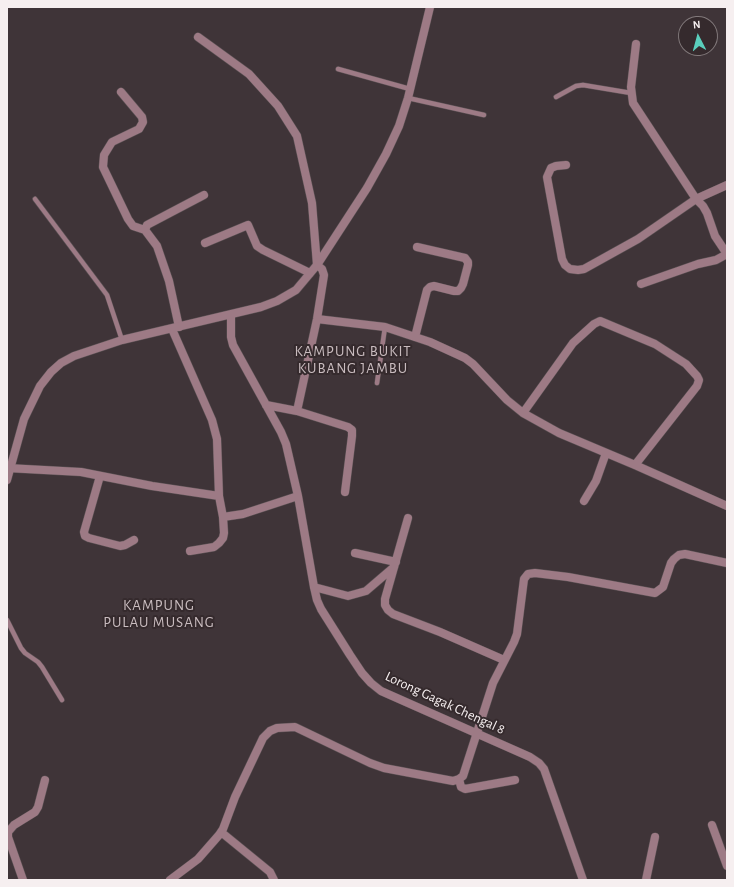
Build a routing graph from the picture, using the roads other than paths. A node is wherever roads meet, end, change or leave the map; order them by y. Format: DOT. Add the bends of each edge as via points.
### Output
graph roads {
  1 [pos="430,7"];
  2 [pos="198,36"];
  3 [pos="636,44"];
  4 [pos="338,69"];
  5 [pos="410,88"];
  6 [pos="121,92"];
  7 [pos="631,93"];
  8 [pos="556,97"];
  9 [pos="408,98"];
  10 [pos="484,115"];
  11 [pos="566,165"];
  12 [pos="727,185"];
  13 [pos="204,195"];
  14 [pos="696,199"];
  15 [pos="35,200"];
  16 [pos="145,230"];
  17 [pos="205,243"];
  18 [pos="417,248"];
  19 [pos="727,254"];
  20 [pos="317,265"];
  21 [pos="310,273"];
  22 [pos="642,284"];
  23 [pos="231,315"];
  24 [pos="317,319"];
  25 [pos="385,327"];
  26 [pos="176,328"];
  27 [pos="415,337"];
  28 [pos="122,340"];
  29 [pos="377,383"];
  30 [pos="266,405"];
  31 [pos="297,411"];
  32 [pos="523,413"];
  33 [pos="606,453"];
  34 [pos="635,465"];
  35 [pos="9,468"];
  36 [pos="100,476"];
  37 [pos="7,480"];
  38 [pos="345,492"];
  39 [pos="219,496"];
  40 [pos="298,496"];
  41 [pos="584,501"];
  42 [pos="727,506"];
  43 [pos="223,516"];
  44 [pos="408,518"];
  45 [pos="134,540"];
  46 [pos="190,551"];
  47 [pos="354,553"];
  48 [pos="727,563"];
  49 [pos="395,564"];
  50 [pos="314,587"];
  51 [pos="7,620"];
  52 [pos="504,660"];
  53 [pos="62,700"];
  54 [pos="475,738"];
  55 [pos="45,780"];
  56 [pos="459,780"];
  57 [pos="515,780"];
  58 [pos="712,825"];
  59 [pos="221,832"];
  60 [pos="655,837"];
  61 [pos="727,866"];
  62 [pos="24,880"];
  63 [pos="170,880"];
  64 [pos="274,880"];
  65 [pos="583,880"];
  66 [pos="646,880"];
  1 -- 5 [label="street"];
  2 -- 20 [label="street" via="249,74 278,106 297,136 312,203"];
  3 -- 7 [label="street"];
  4 -- 5 [label="lane"];
  5 -- 9 [label="street"];
  6 -- 16 [label="street" via="142,117 143,122 139,129 112,142 104,154 103,167 128,219 133,226"];
  7 -- 8 [label="lane" via="583,85"];
  7 -- 14 [label="street" via="633,103"];
  9 -- 10 [label="lane"];
  9 -- 20 [label="street" via="386,154"];
  11 -- 14 [label="street" via="552,168 547,177 562,259 564,265 570,269 584,269 604,258 638,239"];
  12 -- 14 [label="street"];
  13 -- 16 [label="street" via="147,225"];
  14 -- 19 [label="street" via="707,213 715,236"];
  15 -- 28 [label="lane" via="107,295"];
  16 -- 26 [label="street" via="157,246 169,281"];
  17 -- 21 [label="street" via="248,225 258,246"];
  18 -- 27 [label="street" via="465,258 468,265 463,284 458,291 434,286 427,290"];
  19 -- 22 [label="street"];
  20 -- 21 [label="street"];
  20 -- 24 [label="street" via="324,275"];
  21 -- 23 [label="street" via="296,290 277,301"];
  23 -- 26 [label="street"];
  23 -- 30 [label="street, Lorong Gagak Chengal 8" via="233,345"];
  24 -- 25 [label="street"];
  24 -- 31 [label="street"];
  25 -- 27 [label="street"];
  25 -- 29 [label="lane"];
  26 -- 28 [label="street"];
  26 -- 39 [label="street" via="217,438"];
  27 -- 32 [label="street" via="465,358"];
  28 -- 35 [label="street" via="74,356 51,372 40,386 24,419"];
  30 -- 31 [label="street"];
  30 -- 40 [label="street, Lorong Gagak Chengal 8" via="286,444"];
  31 -- 38 [label="street" via="352,430"];
  32 -- 33 [label="street" via="567,437"];
  32 -- 34 [label="street" via="573,343 594,324 600,321 655,344 686,364 698,380 697,386"];
  33 -- 34 [label="street"];
  33 -- 41 [label="street" via="596,481"];
  34 -- 42 [label="street"];
  35 -- 36 [label="street" via="68,471"];
  35 -- 37 [label="street"];
  36 -- 39 [label="street"];
  36 -- 45 [label="street" via="85,536 120,546"];
  39 -- 43 [label="street"];
  40 -- 43 [label="street" via="243,514"];
  40 -- 50 [label="street, Lorong Gagak Chengal 8"];
  43 -- 46 [label="street" via="224,533 219,543 214,547"];
  44 -- 49 [label="street"];
  47 -- 49 [label="street"];
  48 -- 52 [label="street" via="679,555 671,563 663,587 655,593 562,576 528,574 522,584 517,634"];
  49 -- 50 [label="street" via="366,591 348,596"];
  49 -- 52 [label="street" via="385,600 385,605 393,614"];
  50 -- 54 [label="street, Lorong Gagak Chengal 8" via="321,609 371,683 381,691"];
  51 -- 53 [label="lane" via="21,648 42,667"];
  52 -- 54 [label="street" via="493,683"];
  54 -- 56 [label="street" via="465,772"];
  54 -- 65 [label="street, Lorong Gagak Chengal 8" via="530,756 544,769"];
  55 -- 62 [label="street" via="38,807 8,832"];
  56 -- 57 [label="street" via="465,789"];
  56 -- 59 [label="street" via="384,768 295,727 277,728 263,738"];
  58 -- 61 [label="street"];
  59 -- 63 [label="street" via="198,859"];
  59 -- 64 [label="street" via="270,872"];
  60 -- 66 [label="street"];
}
